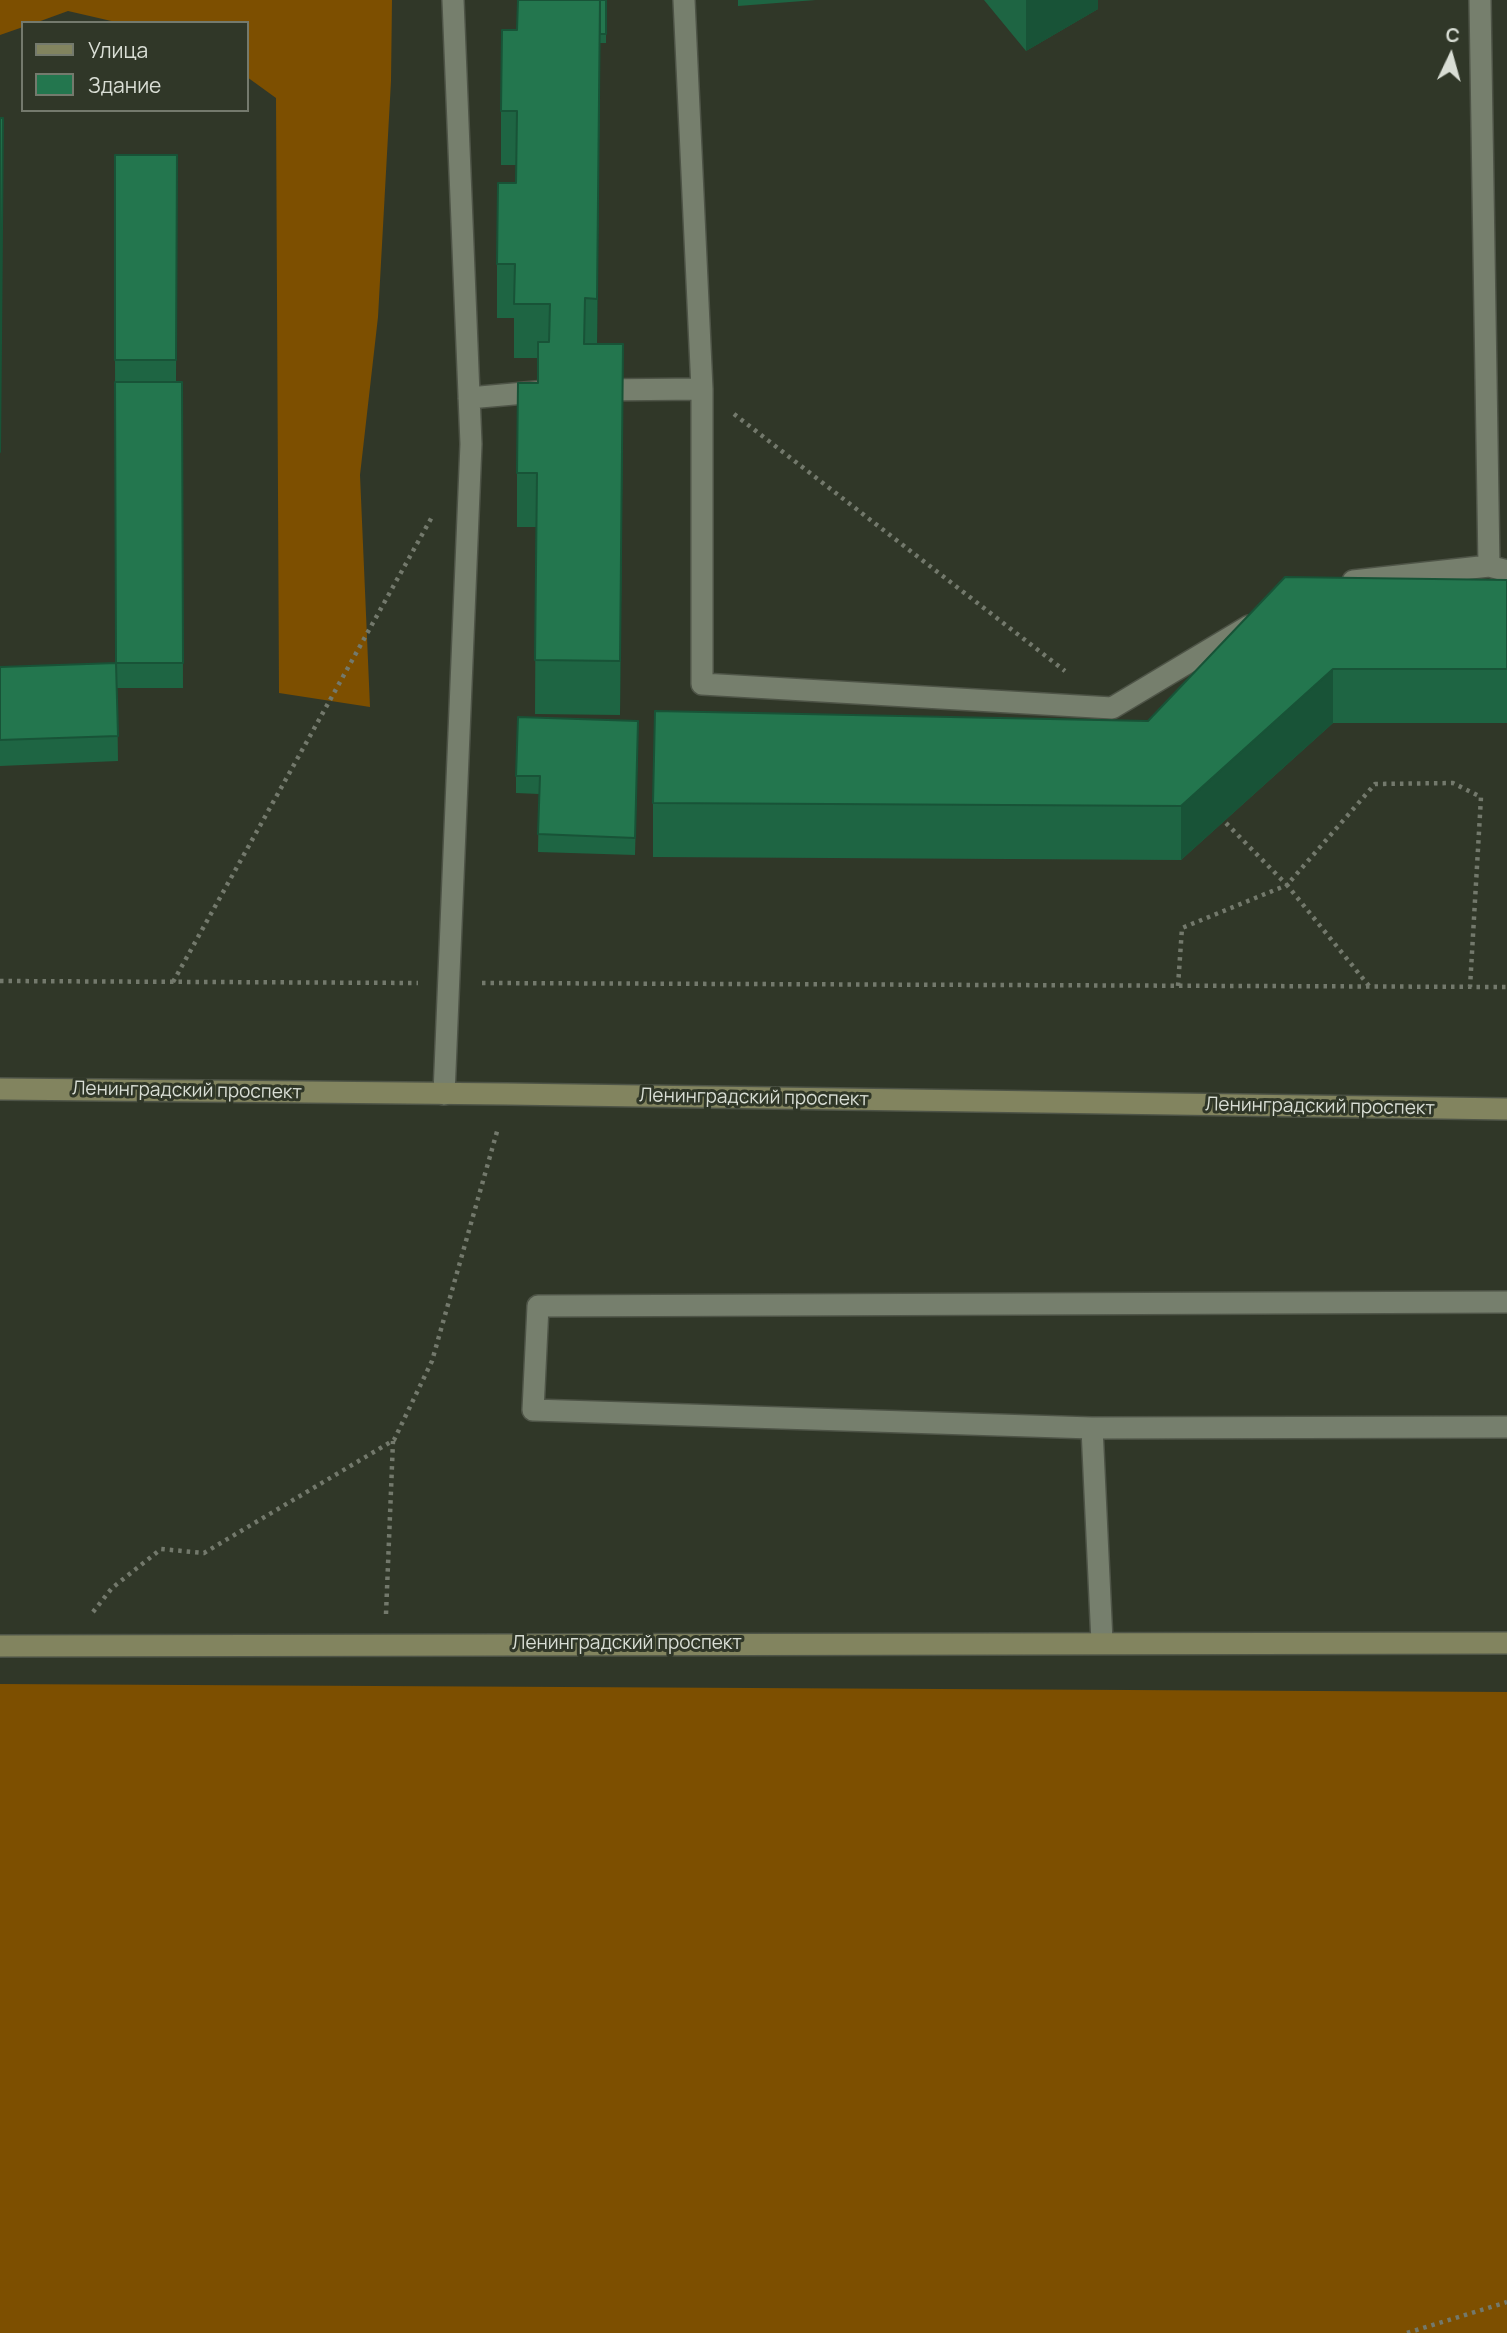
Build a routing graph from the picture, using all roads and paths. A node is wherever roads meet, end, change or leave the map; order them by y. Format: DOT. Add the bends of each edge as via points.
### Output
graph roads {
  1 [pos="453,0"];
  2 [pos="684,0"];
  3 [pos="1480,0"];
  4 [pos="702,389"];
  5 [pos="549,390"];
  6 [pos="584,390"];
  7 [pos="469,398"];
  8 [pos="434,514"];
  9 [pos="1498,569"];
  10 [pos="1329,584"];
  11 [pos="1268,614"];
  12 [pos="0,981"];
  13 [pos="173,982"];
  14 [pos="449,983"];
  15 [pos="1370,986"];
  16 [pos="1470,987"];
  17 [pos="1507,987"];
  18 [pos="0,1089"];
  19 [pos="444,1094"];
  20 [pos="508,1094"];
  21 [pos="1507,1109"];
  22 [pos="1507,1302"];
  23 [pos="1507,1426"];
  24 [pos="1092,1429"];
  25 [pos="394,1440"];
  26 [pos="1102,1642"];
  27 [pos="1507,1643"];
  28 [pos="385,1645"];
  29 [pos="0,1646"];
  30 [pos="74,1646"];
  31 [pos="1507,2302"];
  32 [pos="1407,2333"];
  1 -- 7 [label="lane"];
  2 -- 4 [label="lane"];
  3 -- 9 [label="lane"];
  4 -- 6 [label="lane"];
  4 -- 11 [label="lane" via="702,684 1112,708"];
  5 -- 7 [label="lane"];
  7 -- 14 [label="lane" via="471,444"];
  8 -- 13 [label="path"];
  9 -- 10 [label="lane"];
  12 -- 13 [label="path"];
  13 -- 14 [label="path"];
  14 -- 15 [label="path"];
  14 -- 19 [label="lane"];
  15 -- 16 [label="path"];
  15 -- 16 [label="path" via="1287,885 1375,784 1454,783 1480,797"];
  16 -- 17 [label="path"];
  18 -- 19 [label="main road, Ленинградский проспект"];
  19 -- 20 [label="main road, Ленинградский проспект"];
  20 -- 21 [label="main road, Ленинградский проспект"];
  20 -- 25 [label="path" via="432,1361"];
  22 -- 24 [label="lane" via="538,1306 533,1410"];
  23 -- 24 [label="lane"];
  24 -- 26 [label="lane"];
  25 -- 28 [label="path"];
  25 -- 30 [label="path" via="204,1553 161,1549 112,1588"];
  26 -- 27 [label="main road, Ленинградский проспект"];
  26 -- 28 [label="main road, Ленинградский проспект"];
  28 -- 30 [label="main road, Ленинградский проспект"];
  29 -- 30 [label="main road, Ленинградский проспект"];
  31 -- 32 [label="path"];
}
